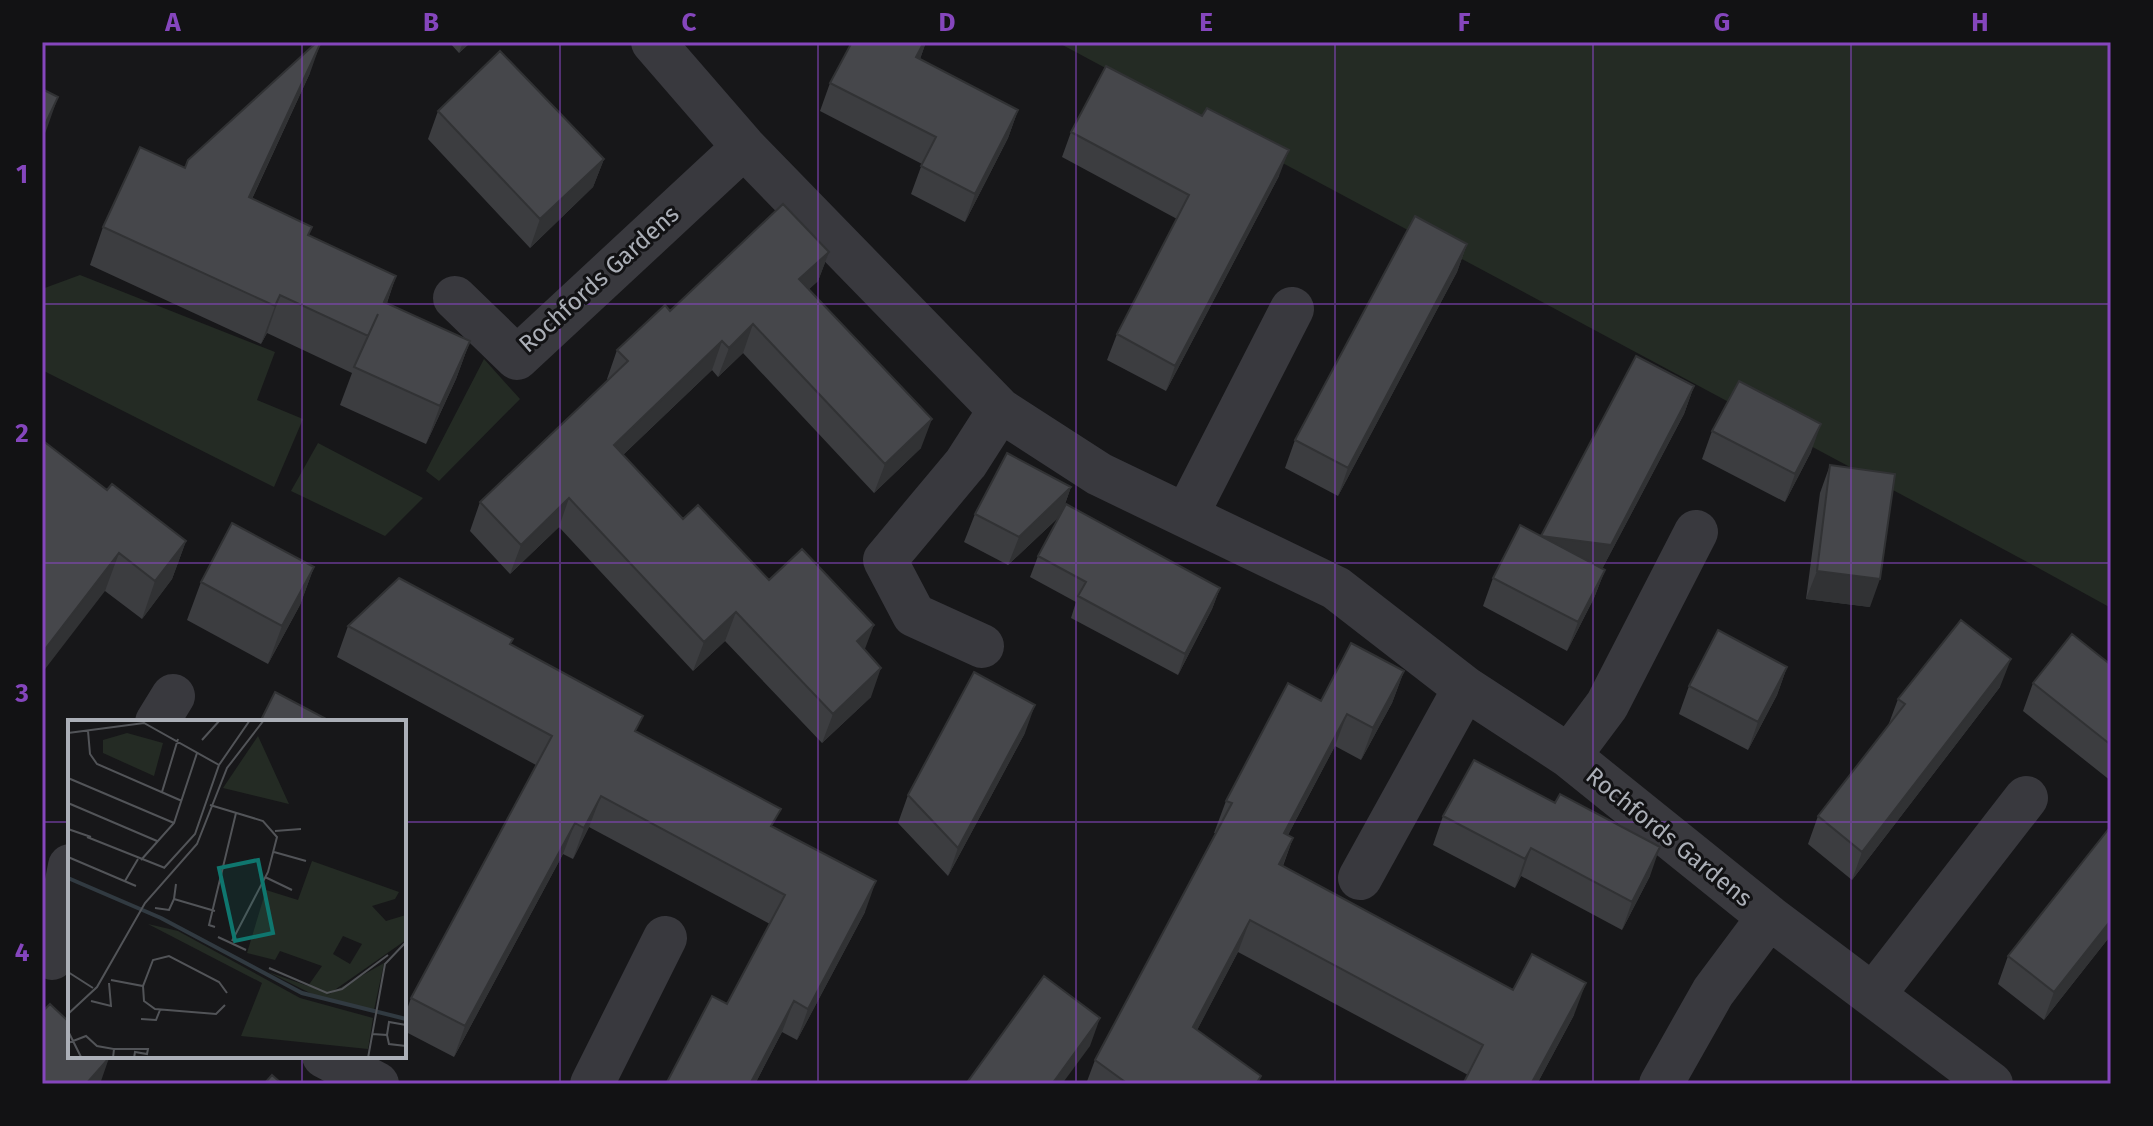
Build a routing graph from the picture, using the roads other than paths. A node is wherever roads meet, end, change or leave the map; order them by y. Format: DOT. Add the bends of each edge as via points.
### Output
graph roads {
  1 [pos="653,42"];
  2 [pos="744,147"];
  3 [pos="455,298"];
  4 [pos="1292,309"];
  5 [pos="1000,410"];
  6 [pos="1186,516"];
  7 [pos="1696,532"];
  8 [pos="982,646"];
  9 [pos="1465,688"];
  10 [pos="1569,756"];
  11 [pos="2026,798"];
  12 [pos="1360,878"];
  13 [pos="68,879"];
  14 [pos="1769,917"];
  15 [pos="665,938"];
  16 [pos="55,960"];
  17 [pos="1874,994"];
  18 [pos="328,1058"];
  19 [pos="377,1084"];
  20 [pos="592,1084"];
  21 [pos="1661,1084"];
  22 [pos="1991,1084"];
  1 -- 2 [label="street, Rochfords Gardens"];
  2 -- 3 [label="street, Rochfords Gardens" via="517,358"];
  2 -- 5 [label="street, Rochfords Gardens"];
  4 -- 6 [label="street"];
  5 -- 6 [label="street, Rochfords Gardens" via="1099,474"];
  5 -- 8 [label="street" via="966,463 885,560 914,615"];
  6 -- 9 [label="street, Rochfords Gardens" via="1336,588"];
  7 -- 10 [label="street, Rochfords Gardens" via="1607,705"];
  9 -- 10 [label="street, Rochfords Gardens"];
  9 -- 12 [label="street"];
  10 -- 14 [label="street, Rochfords Gardens"];
  11 -- 17 [label="street"];
  13 -- 16 [label="street"];
  14 -- 17 [label="street, Rochfords Gardens"];
  14 -- 21 [label="street, Rochfords Gardens" via="1713,992"];
  15 -- 20 [label="street"];
  17 -- 22 [label="street, Rochfords Gardens"];
  18 -- 19 [label="street"];
}
